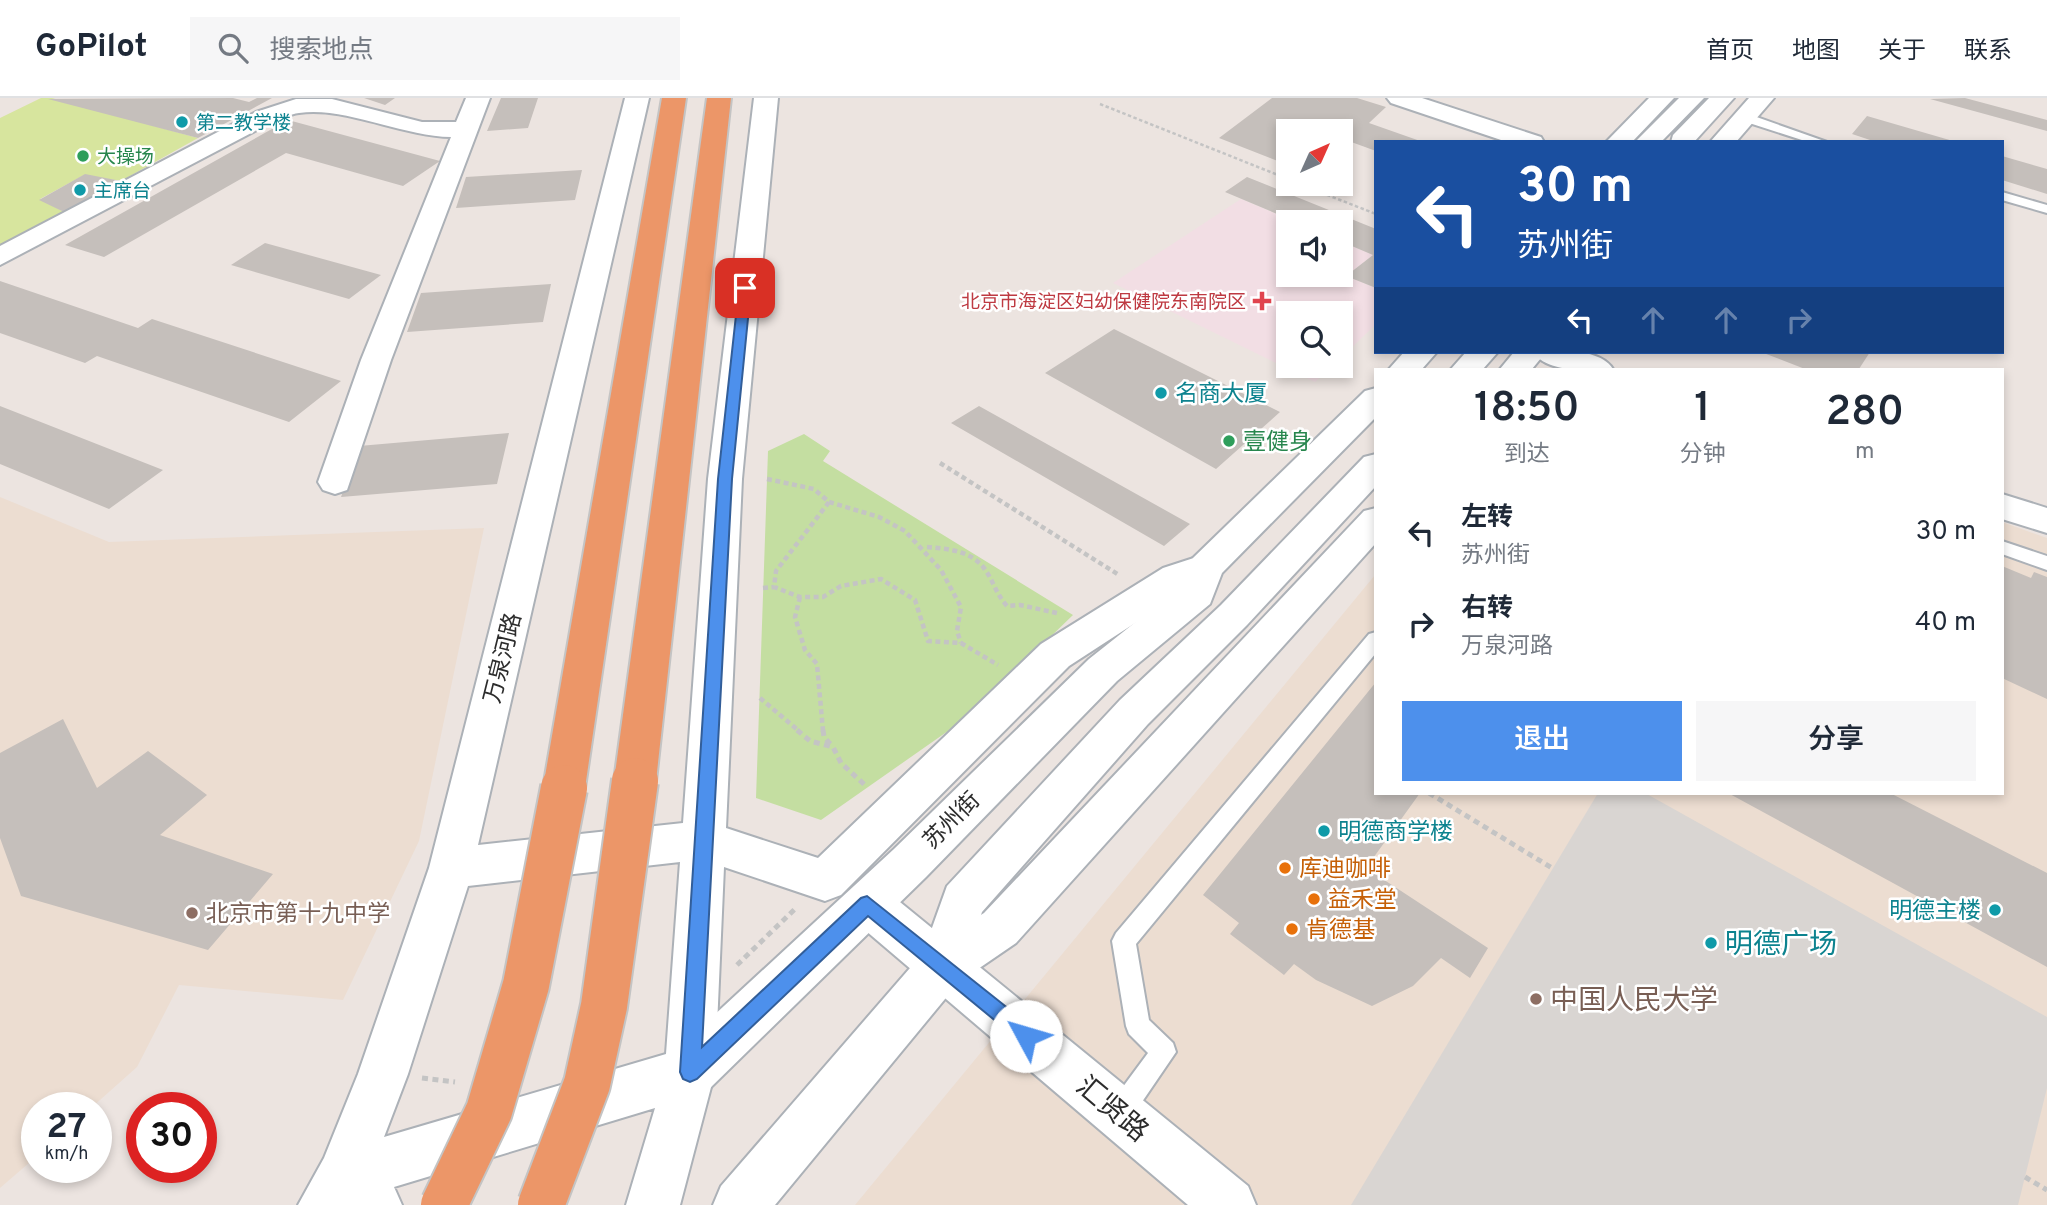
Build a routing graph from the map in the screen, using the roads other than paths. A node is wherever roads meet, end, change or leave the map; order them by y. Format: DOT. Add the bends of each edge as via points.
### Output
graph roads {
  1 [pos="478,98"];
  2 [pos="636,98"];
  3 [pos="719,98"];
  4 [pos="766,98"];
  5 [pos="1399,98"];
  6 [pos="1662,98"];
  7 [pos="1692,98"];
  8 [pos="1722,98"];
  9 [pos="1762,98"];
  10 [pos="669,108"];
  11 [pos="1744,117"];
  12 [pos="468,130"];
  13 [pos="1526,140"];
  14 [pos="1620,140"];
  15 [pos="1649,140"];
  16 [pos="1683,140"];
  17 [pos="1724,140"];
  18 [pos="1815,140"];
  19 [pos="2004,197"];
  20 [pos="2047,209"];
  21 [pos="0,257"];
  22 [pos="1420,354"];
  23 [pos="1481,354"];
  24 [pos="1529,354"];
  25 [pos="1554,354"];
  26 [pos="1405,368"];
  27 [pos="1467,368"];
  28 [pos="1516,368"];
  29 [pos="1595,368"];
  30 [pos="1374,400"];
  31 [pos="1374,467"];
  32 [pos="335,482"];
  33 [pos="2004,507"];
  34 [pos="2047,521"];
  35 [pos="1374,522"];
  36 [pos="2004,548"];
  37 [pos="2047,563"];
  38 [pos="1206,566"];
  39 [pos="1374,641"];
  40 [pos="703,840"];
  41 [pos="451,868"];
  42 [pos="867,904"];
  43 [pos="942,966"];
  44 [pos="690,1072"];
  45 [pos="1119,1113"];
  46 [pos="348,1195"];
  47 [pos="444,1205"];
  48 [pos="541,1205"];
  49 [pos="653,1205"];
  50 [pos="740,1205"];
  51 [pos="1229,1205"];
  1 -- 12 [label="street"];
  2 -- 41 [label="street, 万泉河路"];
  3 -- 48 [label="highway, bridge" via="604,1006 587,1084"];
  4 -- 40 [label="street" via="725,479"];
  5 -- 13 [label="street"];
  6 -- 14 [label="street"];
  7 -- 15 [label="street"];
  8 -- 16 [label="street"];
  9 -- 11 [label="street"];
  10 -- 47 [label="highway, bridge" via="564,788 526,985 489,1111"];
  11 -- 17 [label="street"];
  11 -- 18 [label="lane"];
  12 -- 21 [label="street" via="422,129 332,106 296,106 264,117"];
  12 -- 32 [label="street" via="376,360"];
  19 -- 20 [label="lane"];
  22 -- 26 [label="street"];
  23 -- 27 [label="street"];
  24 -- 28 [label="street"];
  25 -- 29 [label="street"];
  30 -- 38 [label="street, 苏州街"];
  31 -- 43 [label="street" via="1234,615 1134,712 963,901"];
  33 -- 34 [label="street"];
  35 -- 43 [label="street" via="1000,928"];
  36 -- 37 [label="lane"];
  38 -- 40 [label="street, 苏州街" via="1176,578 1055,655 825,881"];
  38 -- 42 [label="street, 苏州街" via="1197,594 1103,670"];
  39 -- 45 [label="lane" via="1124,942 1138,1026 1164,1052"];
  40 -- 41 [label="street"];
  40 -- 44 [label="street"];
  41 -- 46 [label="street, 万泉河路"];
  42 -- 43 [label="street, 汇贤路"];
  42 -- 44 [label="street, 苏州街"];
  43 -- 45 [label="street, 汇贤路"];
  43 -- 50 [label="street"];
  44 -- 46 [label="street"];
  44 -- 49 [label="street"];
  45 -- 51 [label="street, 汇贤路"];
}
